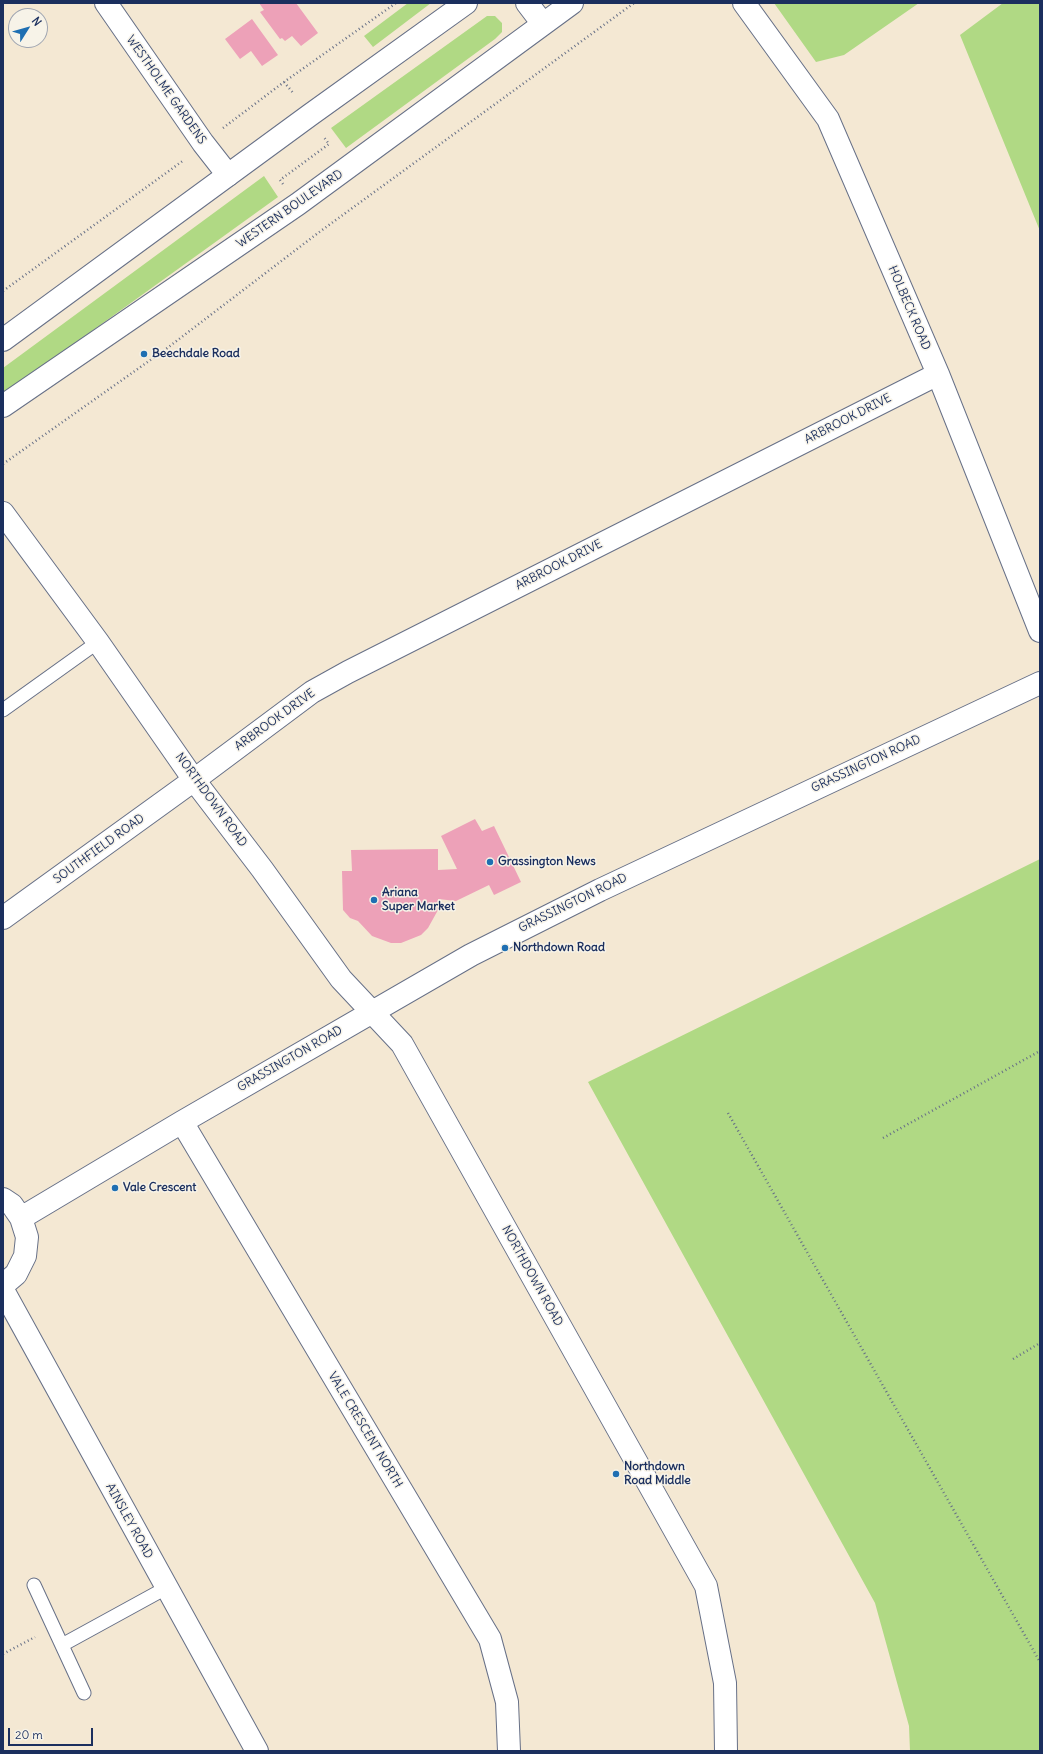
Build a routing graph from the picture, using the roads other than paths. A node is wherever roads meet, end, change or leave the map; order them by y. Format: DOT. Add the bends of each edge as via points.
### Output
graph roads {
  1 [pos="106,3"];
  2 [pos="466,3"];
  3 [pos="527,3"];
  4 [pos="572,3"];
  5 [pos="744,3"];
  6 [pos="543,24"];
  7 [pos="228,175"];
  8 [pos="3,340"];
  9 [pos="938,374"];
  10 [pos="3,406"];
  11 [pos="3,513"];
  12 [pos="1040,631"];
  13 [pos="98,642"];
  14 [pos="1040,683"];
  15 [pos="3,710"];
  16 [pos="194,780"];
  17 [pos="3,918"];
  18 [pos="371,1012"];
  19 [pos="182,1122"];
  20 [pos="3,1199"];
  21 [pos="21,1218"];
  22 [pos="3,1285"];
  23 [pos="3,1290"];
  24 [pos="34,1585"];
  25 [pos="166,1588"];
  26 [pos="62,1645"];
  27 [pos="84,1693"];
  28 [pos="257,1751"];
  29 [pos="509,1751"];
  30 [pos="726,1751"];
  1 -- 7 [label="main road, WESTHOLME GARDENS" via="200,139"];
  2 -- 7 [label="main road"];
  3 -- 6 [label="main road"];
  4 -- 6 [label="main road, WESTERN BOULEVARD"];
  5 -- 9 [label="main road, HOLBECK ROAD" via="828,119"];
  6 -- 10 [label="main road, WESTERN BOULEVARD" via="298,204"];
  7 -- 8 [label="main road"];
  9 -- 12 [label="main road, HOLBECK ROAD"];
  9 -- 16 [label="main road, ARBROOK DRIVE" via="348,672 312,692"];
  11 -- 13 [label="main road, NORTHDOWN ROAD"];
  13 -- 15 [label="lane"];
  13 -- 16 [label="main road, NORTHDOWN ROAD"];
  14 -- 18 [label="main road, GRASSINGTON ROAD" via="546,916"];
  16 -- 17 [label="main road, SOUTHFIELD ROAD"];
  16 -- 18 [label="main road, NORTHDOWN ROAD" via="341,979"];
  18 -- 19 [label="main road, GRASSINGTON ROAD"];
  18 -- 30 [label="main road, NORTHDOWN ROAD" via="402,1044 706,1586 725,1683"];
  19 -- 21 [label="main road, GRASSINGTON ROAD"];
  19 -- 29 [label="main road, VALE CRESCENT NORTH" via="490,1639 507,1702"];
  20 -- 21 [label="main road" via="12,1205"];
  21 -- 22 [label="main road" via="27,1237 25,1256 16,1274"];
  23 -- 25 [label="main road, AINSLEY ROAD"];
  24 -- 26 [label="lane"];
  25 -- 26 [label="lane"];
  25 -- 28 [label="main road, AINSLEY ROAD"];
  26 -- 27 [label="lane"];
}
